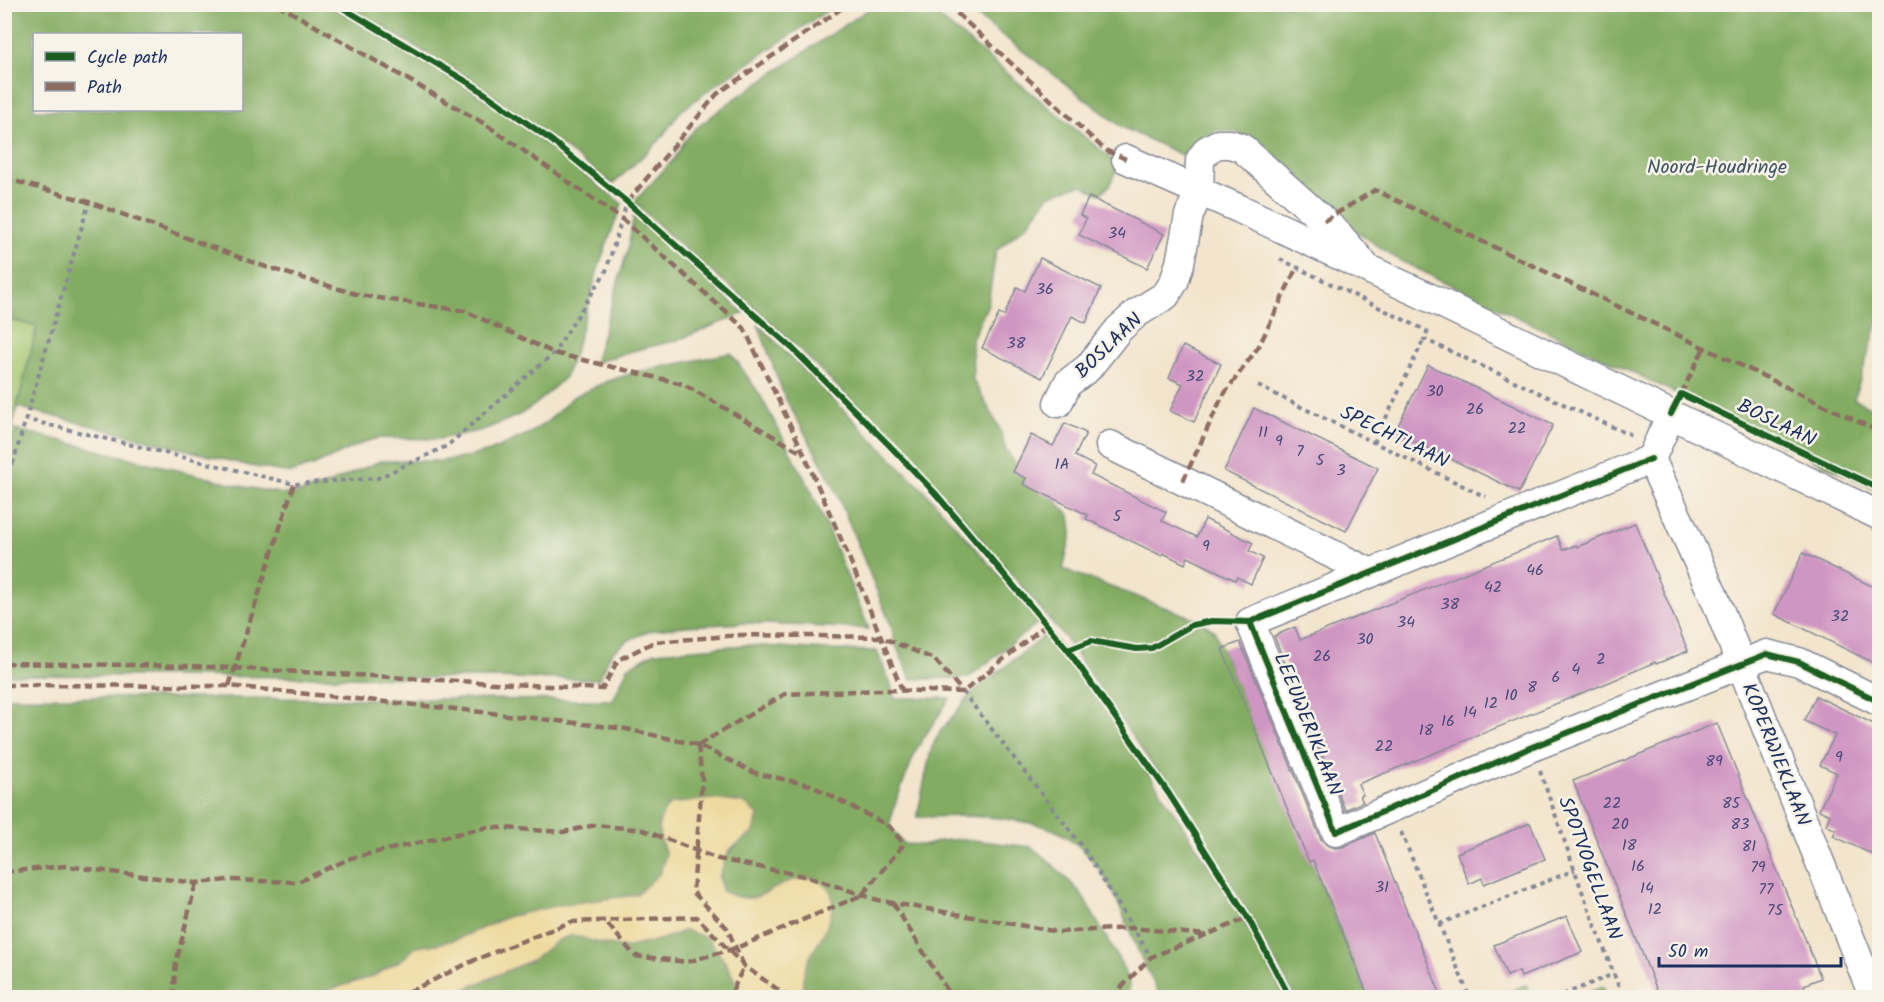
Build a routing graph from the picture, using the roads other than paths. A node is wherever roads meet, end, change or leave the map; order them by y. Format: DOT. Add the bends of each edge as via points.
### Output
graph roads {
  1 [pos="1126,159"];
  2 [pos="1199,192"];
  3 [pos="1367,268"];
  4 [pos="1058,403"];
  5 [pos="1671,414"];
  6 [pos="1110,445"];
  7 [pos="1653,454"];
  8 [pos="1880,516"];
  9 [pos="1371,573"];
  10 [pos="1742,666"];
  11 [pos="1880,702"];
  12 [pos="1874,998"];
  1 -- 2 [label="street, BOSLAAN"];
  2 -- 3 [label="street, BOSLAAN"];
  2 -- 3 [label="street, BOSLAAN" via="1200,160 1207,150 1218,144 1242,148 1336,232"];
  2 -- 4 [label="street, BOSLAAN" via="1189,215 1174,282 1166,295 1119,329 1088,368 1068,383"];
  3 -- 5 [label="street, BOSLAAN"];
  5 -- 7 [label="street"];
  5 -- 8 [label="street, BOSLAAN"];
  6 -- 9 [label="street"];
  7 -- 9 [label="street, LEEUWERIKLAAN"];
  7 -- 10 [label="street, KOPERWIEKLAAN"];
  9 -- 10 [label="street, LEEUWERIKLAAN" via="1250,622 1336,832 1532,747"];
  10 -- 11 [label="street, LEEUWERIKLAAN" via="1767,654 1799,662"];
  10 -- 12 [label="street, KOPERWIEKLAAN"];
}
